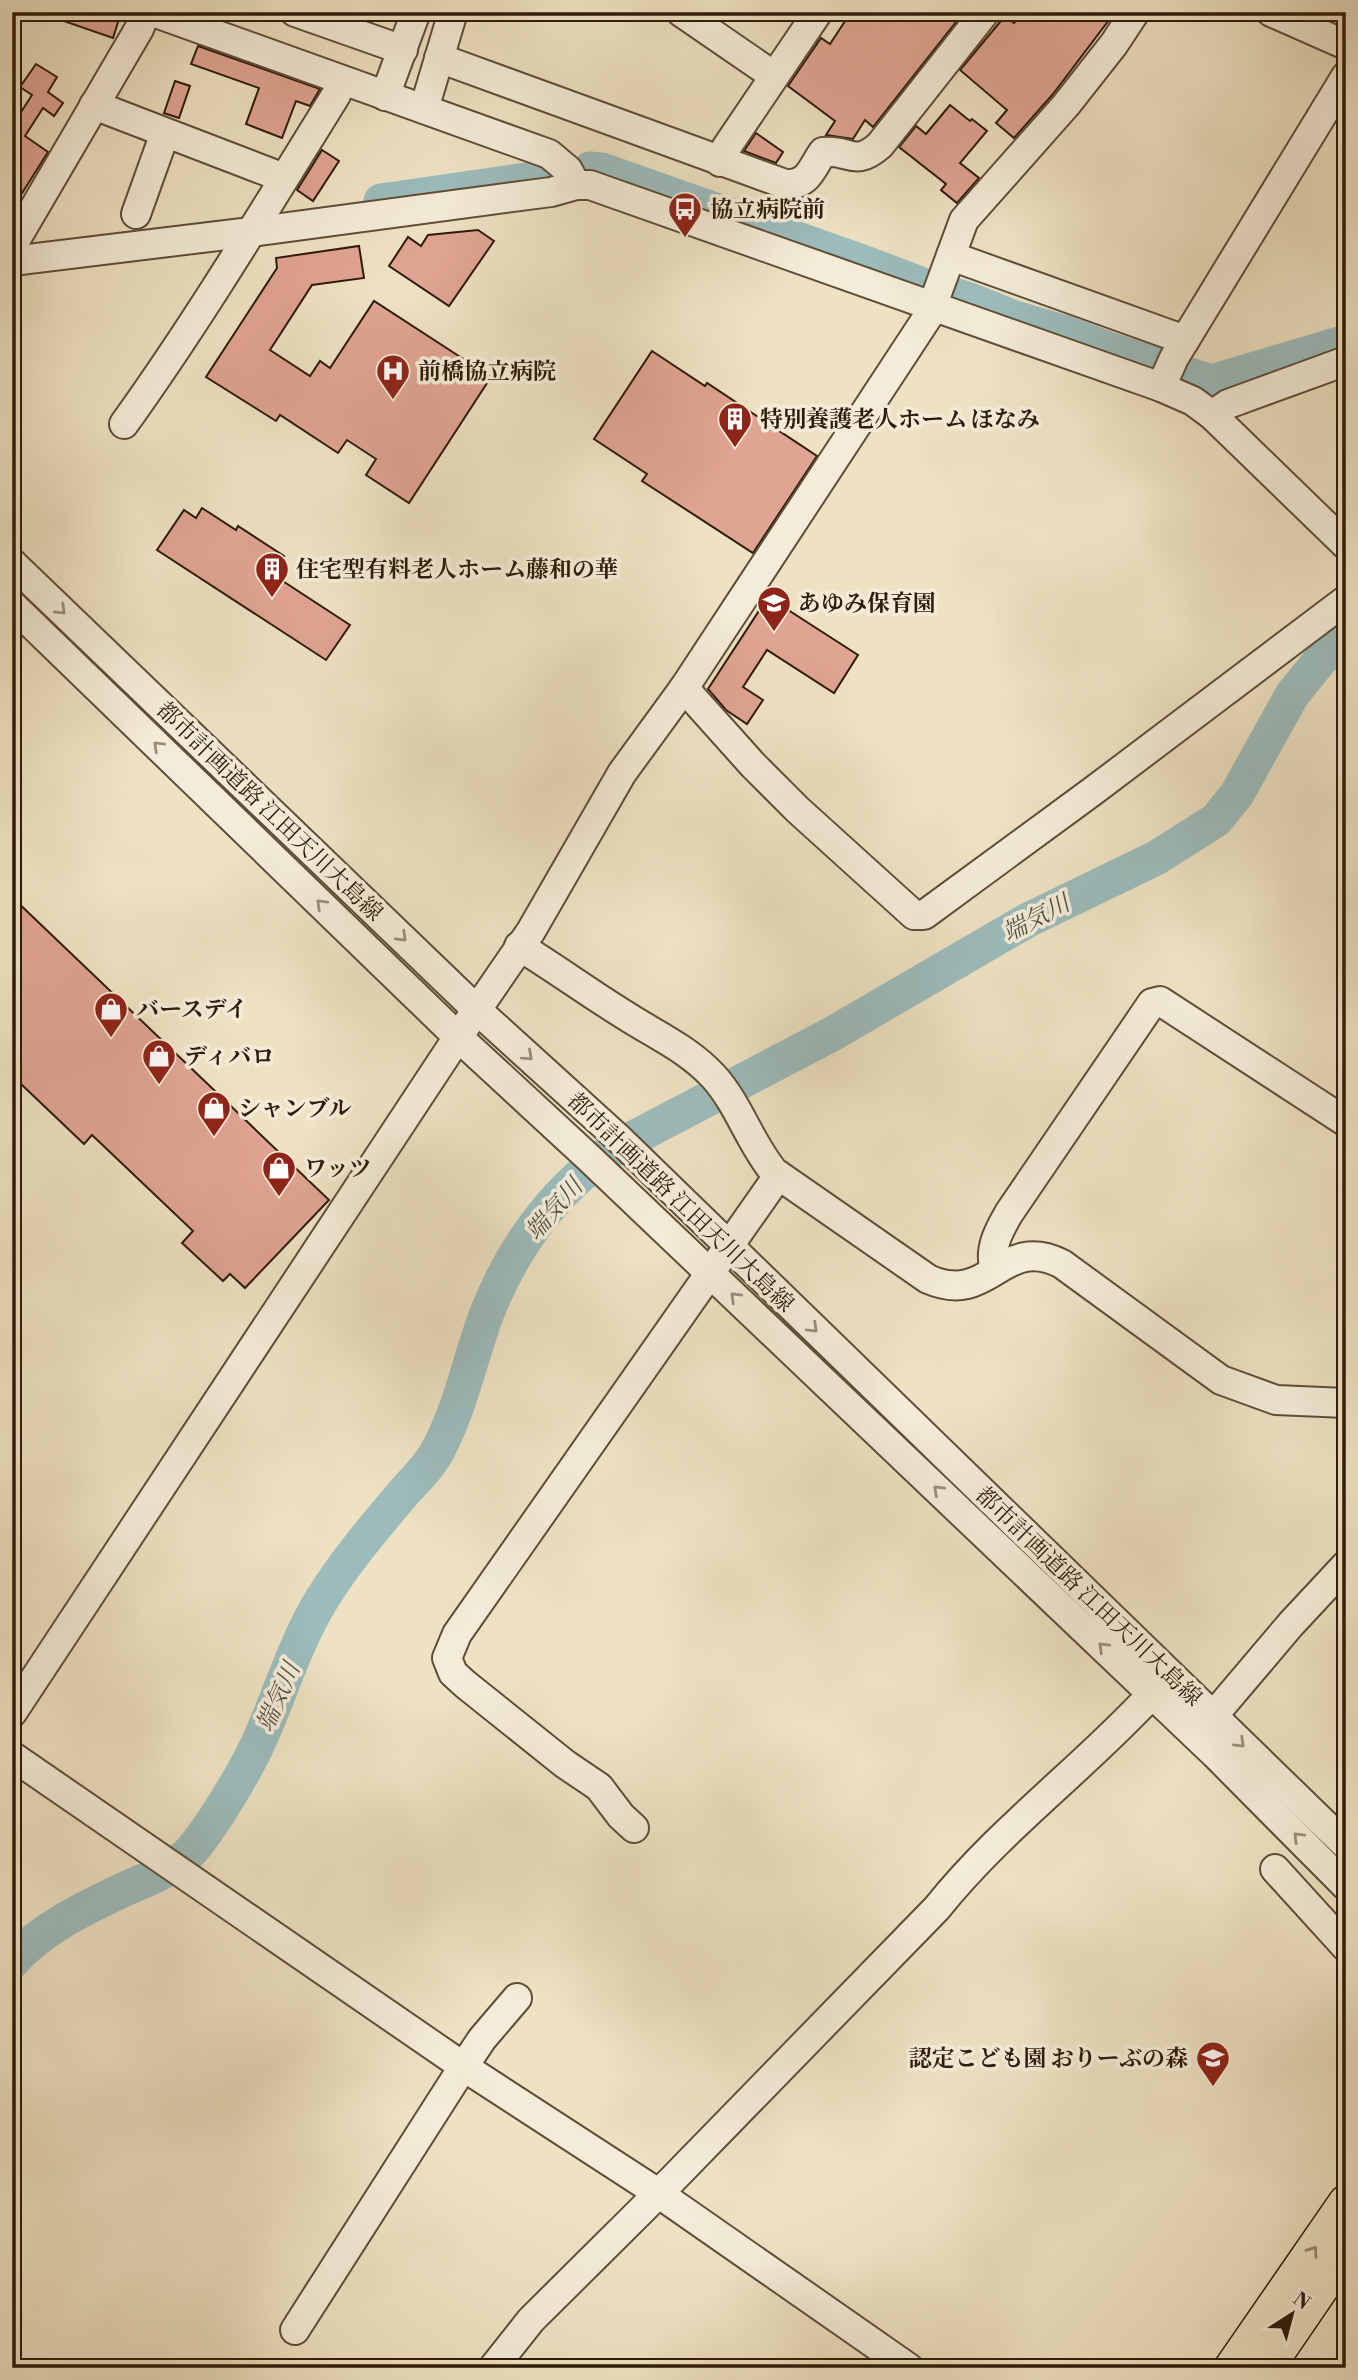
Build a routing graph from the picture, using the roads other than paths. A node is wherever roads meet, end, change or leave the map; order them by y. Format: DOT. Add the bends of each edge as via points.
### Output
graph roads {
  1 [pos="146,12"];
  2 [pos="153,12"];
  3 [pos="295,12"];
  4 [pos="416,12"];
  5 [pos="453,12"];
  6 [pos="681,12"];
  7 [pos="818,12"];
  8 [pos="985,12"];
  9 [pos="1135,12"];
  10 [pos="1271,12"];
  11 [pos="1346,45"];
  12 [pos="403,50"];
  13 [pos="439,58"];
  14 [pos="774,76"];
  15 [pos="1346,76"];
  16 [pos="342,81"];
  17 [pos="385,96"];
  18 [pos="94,105"];
  19 [pos="424,109"];
  20 [pos="165,133"];
  21 [pos="720,162"];
  22 [pos="284,178"];
  23 [pos="576,185"];
  24 [pos="136,214"];
  25 [pos="256,223"];
  26 [pos="951,256"];
  27 [pos="13,261"];
  28 [pos="936,297"];
  29 [pos="1346,361"];
  30 [pos="1172,364"];
  31 [pos="1212,415"];
  32 [pos="124,424"];
  33 [pos="1346,545"];
  34 [pos="12,563"];
  35 [pos="1346,600"];
  36 [pos="12,605"];
  37 [pos="684,688"];
  38 [pos="519,946"];
  39 [pos="477,1010"];
  40 [pos="458,1037"];
  41 [pos="1346,1122"];
  42 [pos="778,1176"];
  43 [pos="727,1245"];
  44 [pos="995,1270"];
  45 [pos="709,1272"];
  46 [pos="1346,1403"];
  47 [pos="1346,1565"];
  48 [pos="1152,1694"];
  49 [pos="12,1713"];
  50 [pos="1213,1716"];
  51 [pos="12,1756"];
  52 [pos="634,1828"];
  53 [pos="1346,1845"];
  54 [pos="1275,1869"];
  55 [pos="1346,1886"];
  56 [pos="1346,1903"];
  57 [pos="1325,1924"];
  58 [pos="1346,1947"];
  59 [pos="517,1998"];
  60 [pos="464,2067"];
  61 [pos="658,2193"];
  62 [pos="1346,2203"];
  63 [pos="1346,2251"];
  64 [pos="295,2330"];
  65 [pos="493,2368"];
  66 [pos="909,2368"];
  67 [pos="1232,2368"];
  68 [pos="1266,2368"];
  1 -- 18 [label="street"];
  2 -- 16 [label="street"];
  3 -- 12 [label="street"];
  4 -- 12 [label="street"];
  5 -- 13 [label="street"];
  6 -- 14 [label="street"];
  7 -- 14 [label="street"];
  8 -- 21 [label="street" via="880,145 864,157 823,152 810,175 794,185"];
  9 -- 26 [label="street" via="1066,105 964,220"];
  10 -- 11 [label="street"];
  12 -- 17 [label="street"];
  13 -- 19 [label="street"];
  13 -- 21 [label="street"];
  14 -- 21 [label="street"];
  15 -- 30 [label="street"];
  16 -- 17 [label="street"];
  16 -- 22 [label="street"];
  17 -- 19 [label="street"];
  18 -- 20 [label="street"];
  18 -- 27 [label="street" via="15,241"];
  19 -- 23 [label="street" via="549,154 568,170"];
  20 -- 22 [label="street"];
  20 -- 24 [label="street"];
  22 -- 25 [label="street"];
  23 -- 25 [label="street" via="551,192"];
  23 -- 28 [label="street" via="600,188"];
  25 -- 27 [label="street"];
  25 -- 32 [label="street"];
  26 -- 28 [label="street"];
  26 -- 30 [label="street"];
  28 -- 30 [label="street"];
  28 -- 37 [label="street" via="929,315"];
  29 -- 31 [label="street" via="1228,404"];
  30 -- 31 [label="street" via="1193,401"];
  31 -- 33 [label="street"];
  34 -- 39 [label="street, 都市計画道路 江田天川大島線, one-way"];
  35 -- 37 [label="street" via="1093,792 919,916 798,810"];
  40 -- 36 [label="street, 都市計画道路 江田天川大島線, one-way"];
  37 -- 38 [label="street" via="622,773"];
  38 -- 39 [label="street"];
  38 -- 42 [label="street" via="697,1060 724,1092 760,1155"];
  39 -- 40 [label="street"];
  39 -- 43 [label="street, 都市計画道路 江田天川大島線, one-way"];
  40 -- 45 [label="street, 都市計画道路 江田天川大島線"];
  40 -- 49 [label="street"];
  41 -- 44 [label="street" via="1160,1001 1152,1003 1009,1213 994,1246"];
  42 -- 43 [label="street"];
  42 -- 44 [label="street" via="937,1283 966,1285"];
  43 -- 45 [label="street"];
  43 -- 50 [label="street, 都市計画道路 江田天川大島線, one-way"];
  44 -- 46 [label="street" via="1020,1257 1049,1257 1222,1380 1276,1400"];
  48 -- 45 [label="street, 都市計画道路 江田天川大島線, one-way"];
  45 -- 52 [label="street" via="457,1634 447,1658 453,1673 465,1684 599,1787"];
  47 -- 50 [label="street"];
  55 -- 48 [label="street, 都市計画道路 江田天川大島線, one-way"];
  48 -- 61 [label="street" via="953,1888"];
  50 -- 53 [label="street, 都市計画道路 江田天川大島線, one-way"];
  51 -- 60 [label="street"];
  54 -- 57 [label="street"];
  56 -- 57 [label="street"];
  57 -- 58 [label="street"];
  59 -- 60 [label="street"];
  60 -- 61 [label="street"];
  60 -- 64 [label="street"];
  61 -- 65 [label="street" via="526,2325"];
  61 -- 66 [label="street"];
  67 -- 62 [label="main road, one-way"];
  63 -- 68 [label="main road"];
}
